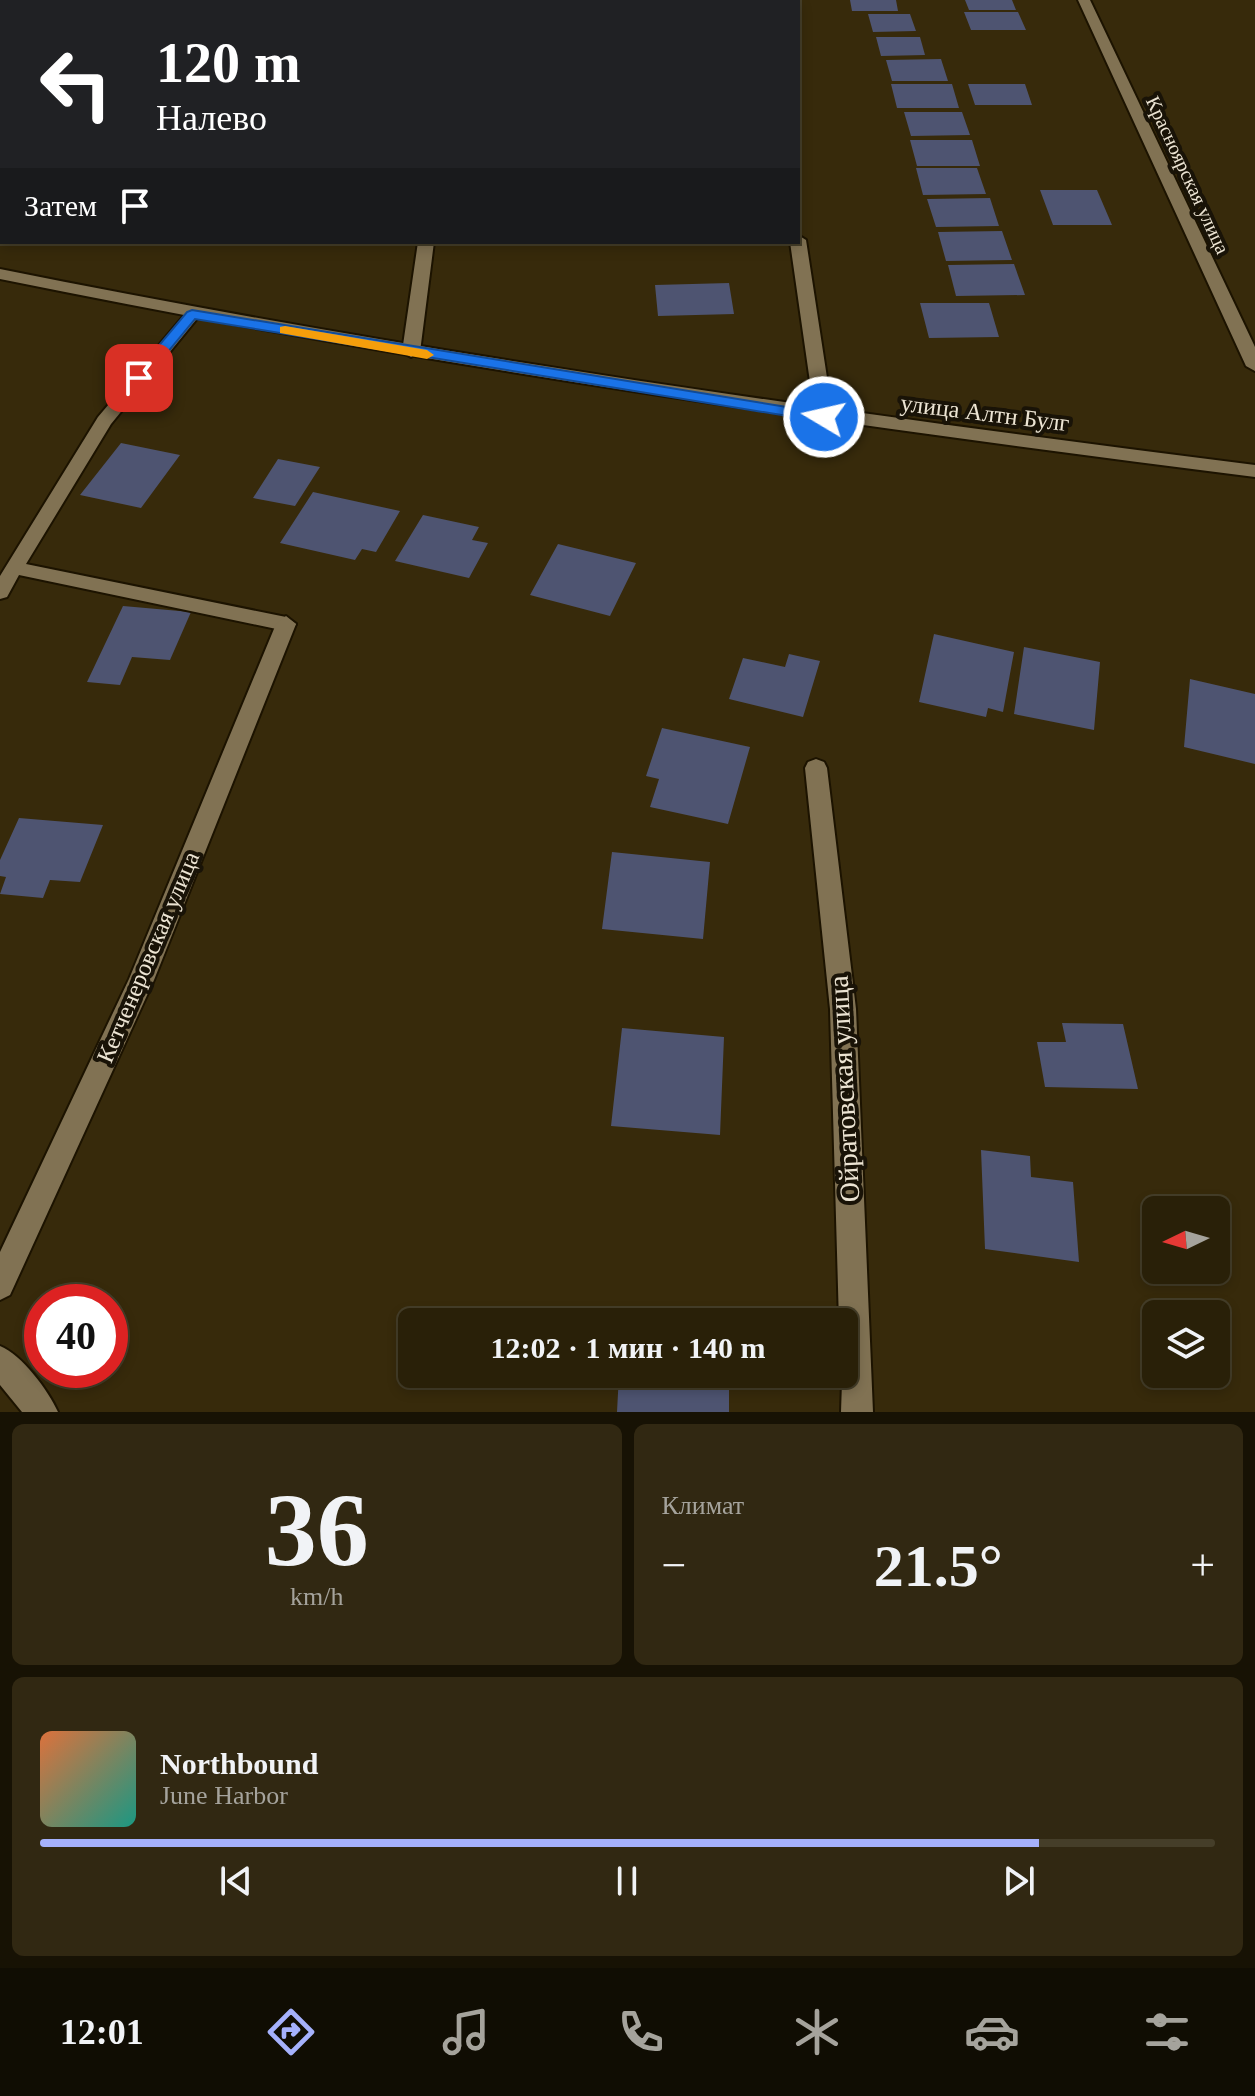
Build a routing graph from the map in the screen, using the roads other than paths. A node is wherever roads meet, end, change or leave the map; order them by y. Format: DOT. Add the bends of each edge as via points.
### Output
graph roads {
  1 [pos="1084,0"];
  2 [pos="426,244"];
  3 [pos="799,244"];
  4 [pos="0,274"];
  5 [pos="192,315"];
  6 [pos="411,352"];
  7 [pos="1255,366"];
  8 [pos="824,417"];
  9 [pos="1255,471"];
  10 [pos="14,568"];
  11 [pos="0,592"];
  12 [pos="286,624"];
  13 [pos="816,768"];
  14 [pos="0,1285"];
  15 [pos="0,1361"];
  16 [pos="42,1412"];
  17 [pos="857,1412"];
  1 -- 7 [label="street, Красноярская улица"];
  2 -- 6 [label="street"];
  3 -- 8 [label="street"];
  4 -- 5 [label="street, улица Алтн Булг"];
  5 -- 6 [label="street, улица Алтн Булг"];
  5 -- 10 [label="lane" via="104,421"];
  6 -- 8 [label="street, улица Алтн Булг"];
  8 -- 9 [label="street, улица Алтн Булг"];
  10 -- 11 [label="lane"];
  10 -- 12 [label="lane"];
  12 -- 14 [label="street, Кетченеровская улица" via="141,980"];
  13 -- 17 [label="street, Ойратовская улица" via="843,1009"];
  15 -- 16 [label="street"];
}
